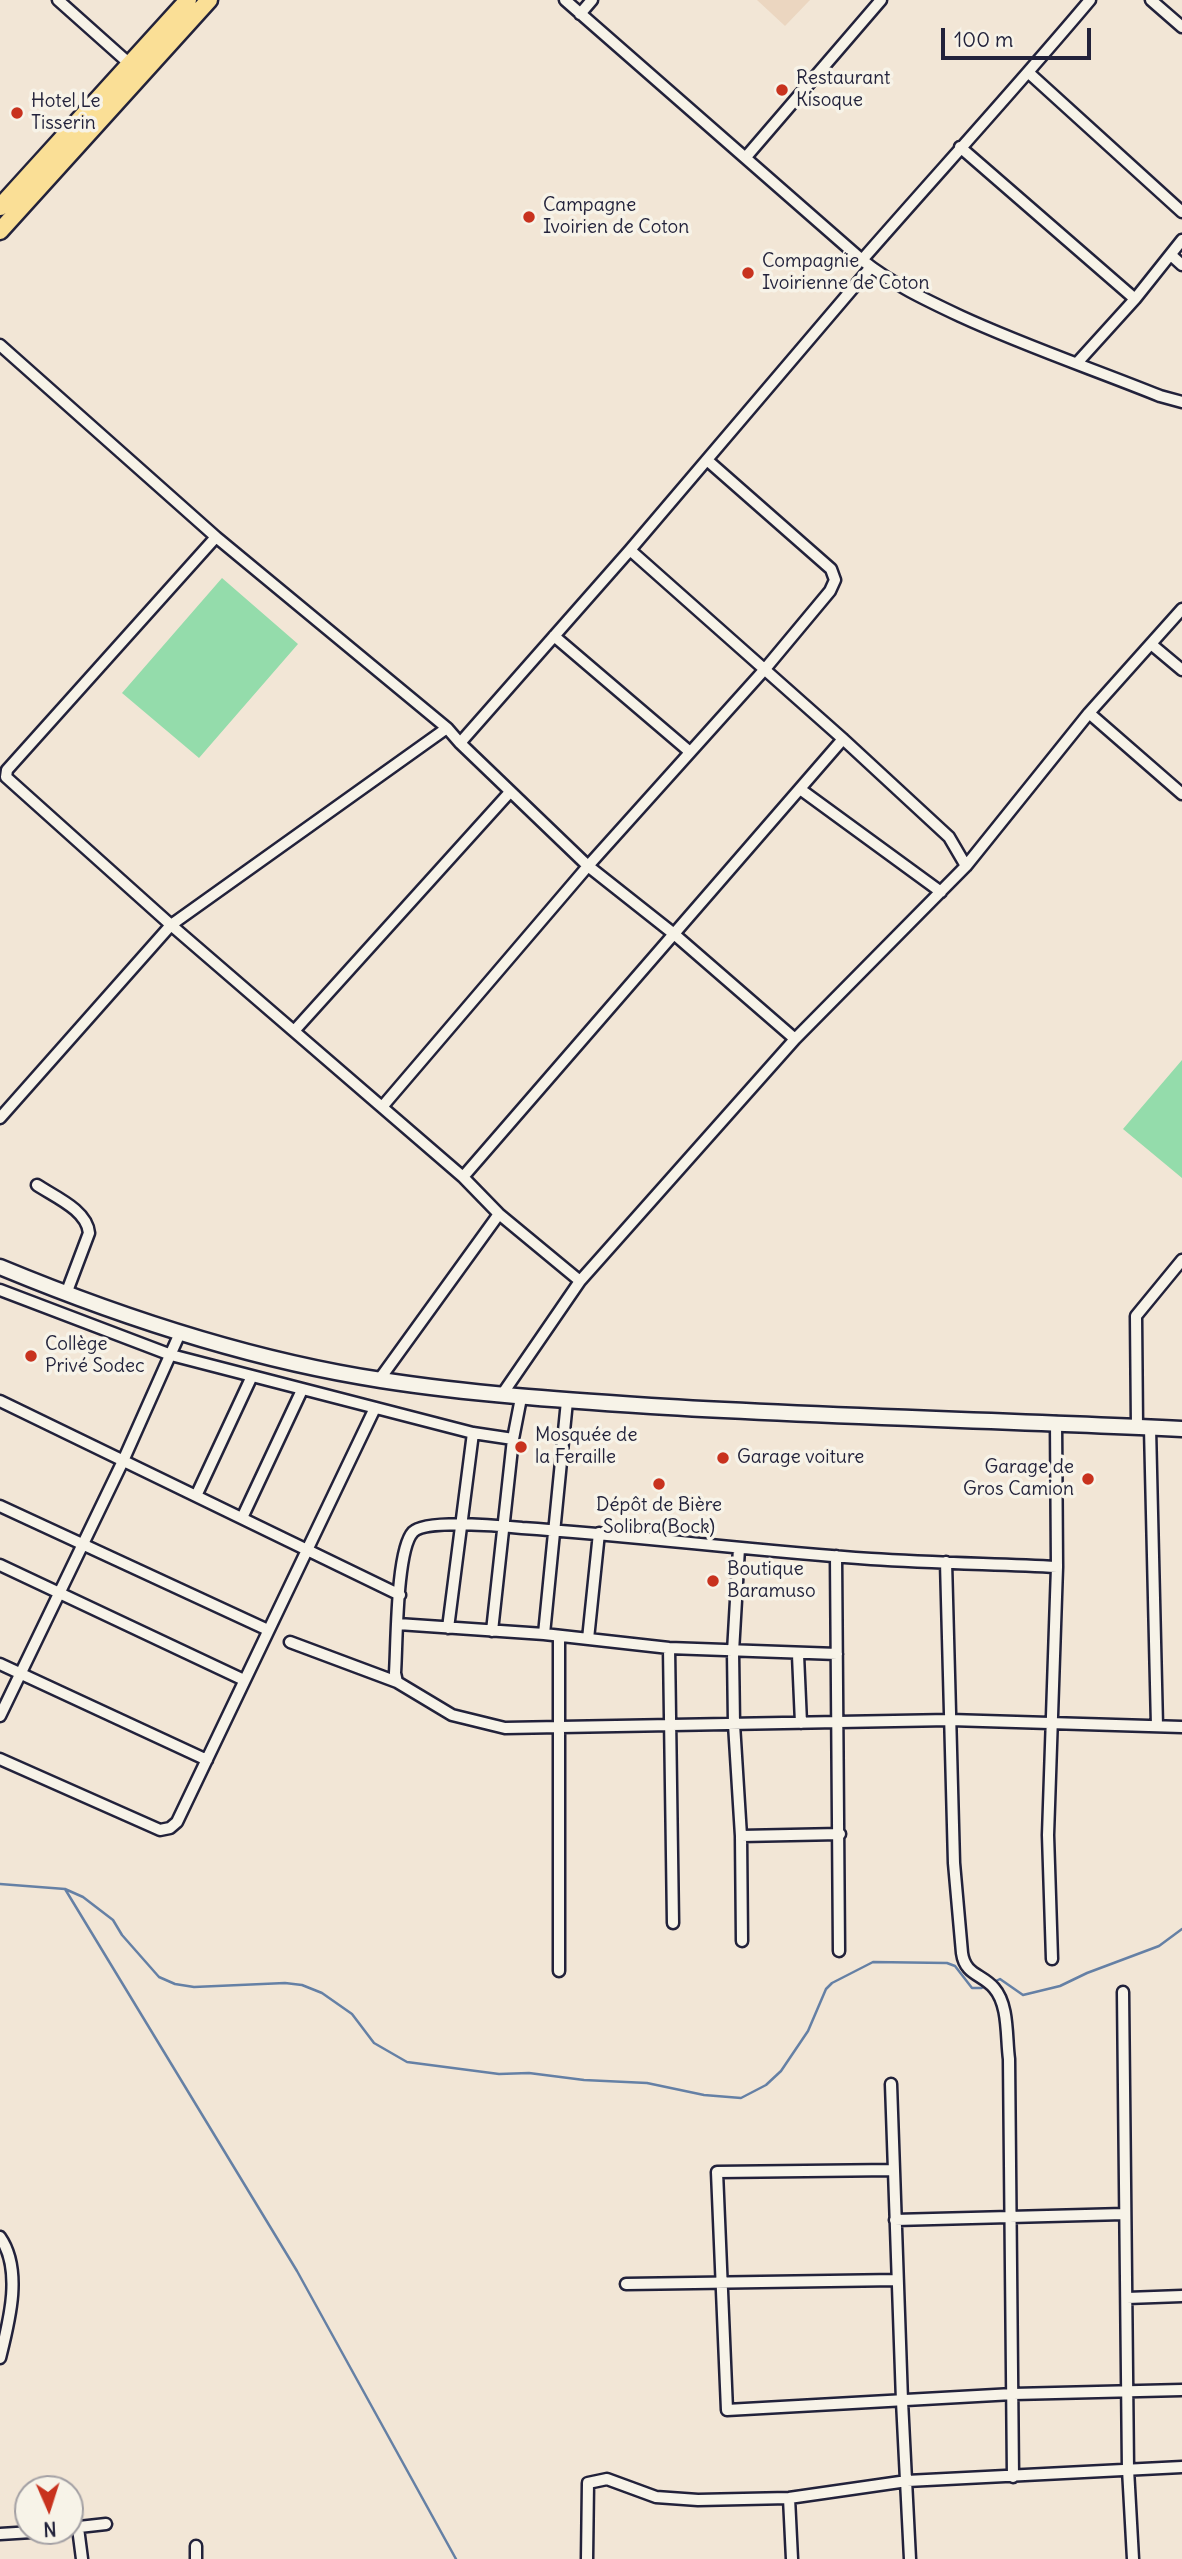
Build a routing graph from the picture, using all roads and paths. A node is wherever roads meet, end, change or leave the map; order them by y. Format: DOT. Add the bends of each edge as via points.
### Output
graph roads {
  1 [pos="58,0"];
  2 [pos="188,0"];
  3 [pos="209,0"];
  4 [pos="565,0"];
  5 [pos="592,0"];
  6 [pos="881,0"];
  7 [pos="1090,0"];
  8 [pos="1152,0"];
  9 [pos="580,14"];
  10 [pos="1182,27"];
  11 [pos="137,70"];
  12 [pos="1029,73"];
  13 [pos="960,147"];
  14 [pos="746,157"];
  15 [pos="0,207"];
  16 [pos="1182,212"];
  17 [pos="0,231"];
  18 [pos="1182,240"];
  19 [pos="1171,255"];
  20 [pos="866,264"];
  21 [pos="1182,265"];
  22 [pos="1135,299"];
  23 [pos="0,345"];
  24 [pos="1077,363"];
  25 [pos="1182,402"];
  26 [pos="707,460"];
  27 [pos="216,537"];
  28 [pos="630,550"];
  29 [pos="1182,609"];
  30 [pos="554,636"];
  31 [pos="1151,644"];
  32 [pos="765,669"];
  33 [pos="1182,670"];
  34 [pos="1089,713"];
  35 [pos="447,728"];
  36 [pos="843,739"];
  37 [pos="460,743"];
  38 [pos="690,752"];
  39 [pos="800,789"];
  40 [pos="510,792"];
  41 [pos="1182,794"];
  42 [pos="588,866"];
  43 [pos="966,866"];
  44 [pos="941,892"];
  45 [pos="171,925"];
  46 [pos="674,934"];
  47 [pos="294,1031"];
  48 [pos="795,1039"];
  49 [pos="382,1107"];
  50 [pos="0,1118"];
  51 [pos="463,1177"];
  52 [pos="37,1185"];
  53 [pos="499,1214"];
  54 [pos="1182,1260"];
  55 [pos="0,1267"];
  56 [pos="580,1281"];
  57 [pos="0,1290"];
  58 [pos="66,1294"];
  59 [pos="180,1333"];
  60 [pos="172,1355"];
  61 [pos="252,1376"];
  62 [pos="379,1380"];
  63 [pos="302,1390"];
  64 [pos="501,1396"];
  65 [pos="521,1398"];
  66 [pos="0,1401"];
  67 [pos="567,1401"];
  68 [pos="375,1408"];
  69 [pos="1056,1422"];
  70 [pos="1144,1427"];
  71 [pos="1182,1429"];
  72 [pos="473,1433"];
  73 [pos="513,1440"];
  74 [pos="123,1461"];
  75 [pos="196,1496"];
  76 [pos="0,1506"];
  77 [pos="242,1518"];
  78 [pos="460,1524"];
  79 [pos="505,1526"];
  80 [pos="553,1530"];
  81 [pos="600,1533"];
  82 [pos="82,1544"];
  83 [pos="739,1548"];
  84 [pos="306,1549"];
  85 [pos="836,1556"];
  86 [pos="946,1562"];
  87 [pos="0,1565"];
  88 [pos="1057,1567"];
  89 [pos="60,1593"];
  90 [pos="400,1595"];
  91 [pos="398,1624"];
  92 [pos="448,1628"];
  93 [pos="268,1630"];
  94 [pos="492,1631"];
  95 [pos="544,1634"];
  96 [pos="559,1636"];
  97 [pos="588,1639"];
  98 [pos="290,1642"];
  99 [pos="669,1648"];
  100 [pos="733,1651"];
  101 [pos="837,1654"];
  102 [pos="798,1655"];
  103 [pos="0,1664"];
  104 [pos="21,1674"];
  105 [pos="244,1679"];
  106 [pos="397,1682"];
  107 [pos="0,1716"];
  108 [pos="950,1720"];
  109 [pos="839,1722"];
  110 [pos="801,1723"];
  111 [pos="1053,1723"];
  112 [pos="734,1724"];
  113 [pos="668,1726"];
  114 [pos="1157,1726"];
  115 [pos="1182,1727"];
  116 [pos="560,1728"];
  117 [pos="0,1759"];
  118 [pos="207,1760"];
  119 [pos="840,1834"];
  120 [pos="741,1836"];
  121 [pos="673,1923"];
  122 [pos="742,1941"];
  123 [pos="839,1951"];
  124 [pos="1052,1959"];
  125 [pos="559,1971"];
  126 [pos="1124,1992"];
  127 [pos="891,2084"];
  128 [pos="894,2170"];
  129 [pos="1124,2214"];
  130 [pos="1010,2217"];
  131 [pos="895,2220"];
  132 [pos="0,2237"];
  133 [pos="897,2280"];
  134 [pos="720,2281"];
  135 [pos="626,2284"];
  136 [pos="1182,2296"];
  137 [pos="1126,2298"];
  138 [pos="0,2358"];
  139 [pos="1182,2390"];
  140 [pos="1128,2391"];
  141 [pos="1013,2394"];
  142 [pos="902,2401"];
  143 [pos="1182,2467"];
  144 [pos="1128,2469"];
  145 [pos="1013,2477"];
  146 [pos="907,2481"];
  147 [pos="789,2498"];
  148 [pos="106,2524"];
  149 [pos="84,2527"];
  150 [pos="196,2546"];
  151 [pos="196,2559"];
  152 [pos="587,2559"];
  153 [pos="792,2559"];
  154 [pos="911,2559"];
  155 [pos="1133,2559"];
  1 -- 11 [label="street"];
  2 -- 11 [label="main road"];
  3 -- 11 [label="main road"];
  4 -- 9 [label="street"];
  5 -- 9 [label="street"];
  6 -- 14 [label="street"];
  7 -- 12 [label="street"];
  8 -- 10 [label="street"];
  9 -- 14 [label="street"];
  11 -- 15 [label="main road"];
  11 -- 17 [label="main road"];
  12 -- 13 [label="street"];
  12 -- 16 [label="street"];
  13 -- 20 [label="street"];
  13 -- 22 [label="street"];
  14 -- 20 [label="street"];
  18 -- 19 [label="street"];
  19 -- 21 [label="street"];
  19 -- 22 [label="street"];
  20 -- 24 [label="street" via="923,299"];
  20 -- 26 [label="street"];
  22 -- 24 [label="street"];
  23 -- 27 [label="street"];
  24 -- 25 [label="street"];
  26 -- 28 [label="street"];
  26 -- 32 [label="street" via="831,569 835,580"];
  27 -- 35 [label="street"];
  27 -- 45 [label="street" via="6,777"];
  28 -- 30 [label="street"];
  28 -- 32 [label="street"];
  29 -- 31 [label="street"];
  30 -- 37 [label="street"];
  30 -- 38 [label="street"];
  31 -- 33 [label="street"];
  31 -- 34 [label="street"];
  32 -- 36 [label="street"];
  32 -- 38 [label="street"];
  34 -- 41 [label="street"];
  34 -- 43 [label="street"];
  35 -- 37 [label="street"];
  35 -- 45 [label="street"];
  36 -- 39 [label="street"];
  36 -- 43 [label="street" via="949,837"];
  37 -- 40 [label="street"];
  38 -- 42 [label="street"];
  39 -- 44 [label="street"];
  39 -- 46 [label="street"];
  40 -- 42 [label="street"];
  40 -- 47 [label="street"];
  42 -- 46 [label="street"];
  42 -- 49 [label="street"];
  43 -- 44 [label="street"];
  44 -- 48 [label="street"];
  45 -- 47 [label="street"];
  45 -- 50 [label="street"];
  46 -- 48 [label="street"];
  46 -- 51 [label="street"];
  47 -- 49 [label="street"];
  48 -- 56 [label="street"];
  49 -- 51 [label="street"];
  51 -- 53 [label="street"];
  52 -- 58 [label="street" via="89,1224"];
  53 -- 56 [label="street"];
  53 -- 62 [label="street"];
  54 -- 70 [label="street" via="1136,1316"];
  55 -- 58 [label="street"];
  56 -- 64 [label="street"];
  57 -- 60 [label="street"];
  58 -- 59 [label="street"];
  59 -- 60 [label="street"];
  59 -- 62 [label="street"];
  60 -- 61 [label="street"];
  60 -- 74 [label="street"];
  61 -- 63 [label="street"];
  61 -- 75 [label="street"];
  62 -- 64 [label="street"];
  63 -- 68 [label="street"];
  63 -- 77 [label="street"];
  64 -- 65 [label="street"];
  65 -- 67 [label="street"];
  65 -- 73 [label="street"];
  66 -- 74 [label="street"];
  67 -- 69 [label="street"];
  67 -- 80 [label="street"];
  68 -- 72 [label="street"];
  68 -- 84 [label="street"];
  69 -- 70 [label="street"];
  69 -- 88 [label="street"];
  70 -- 71 [label="street"];
  70 -- 114 [label="street"];
  72 -- 73 [label="street"];
  72 -- 78 [label="street"];
  73 -- 79 [label="street"];
  74 -- 75 [label="street"];
  74 -- 82 [label="street"];
  75 -- 77 [label="street"];
  76 -- 82 [label="street"];
  77 -- 84 [label="street"];
  78 -- 79 [label="street"];
  78 -- 90 [label="street" via="420,1527 412,1533 403,1552"];
  78 -- 92 [label="street"];
  79 -- 80 [label="street"];
  79 -- 94 [label="street"];
  80 -- 81 [label="street"];
  80 -- 95 [label="street"];
  81 -- 83 [label="street"];
  81 -- 97 [label="street"];
  82 -- 89 [label="street"];
  82 -- 93 [label="street"];
  83 -- 85 [label="street"];
  83 -- 100 [label="street"];
  84 -- 90 [label="street"];
  84 -- 93 [label="street"];
  85 -- 86 [label="street"];
  85 -- 101 [label="street"];
  86 -- 88 [label="street"];
  86 -- 108 [label="street"];
  87 -- 89 [label="street"];
  88 -- 111 [label="street"];
  89 -- 104 [label="street"];
  89 -- 105 [label="street"];
  90 -- 91 [label="street"];
  91 -- 92 [label="street"];
  91 -- 106 [label="street"];
  92 -- 94 [label="street"];
  93 -- 105 [label="street"];
  94 -- 95 [label="street"];
  95 -- 96 [label="street"];
  96 -- 97 [label="street"];
  96 -- 116 [label="street"];
  97 -- 99 [label="street"];
  98 -- 106 [label="street"];
  99 -- 100 [label="street"];
  99 -- 113 [label="street"];
  100 -- 102 [label="street"];
  100 -- 112 [label="street"];
  101 -- 102 [label="street"];
  101 -- 109 [label="street"];
  102 -- 110 [label="street"];
  103 -- 104 [label="street"];
  104 -- 107 [label="street"];
  104 -- 118 [label="street"];
  105 -- 118 [label="street"];
  106 -- 116 [label="street" via="452,1715 505,1728"];
  108 -- 109 [label="street"];
  108 -- 111 [label="street"];
  108 -- 130 [label="street" via="954,1863 963,1962 968,1971 993,1987 1004,2014 1009,2059"];
  109 -- 110 [label="street"];
  109 -- 119 [label="street"];
  110 -- 112 [label="street"];
  111 -- 114 [label="street"];
  111 -- 124 [label="street" via="1048,1835"];
  112 -- 113 [label="street"];
  112 -- 120 [label="street"];
  113 -- 116 [label="street"];
  113 -- 121 [label="street"];
  114 -- 115 [label="street"];
  116 -- 125 [label="street"];
  117 -- 118 [label="street" via="160,1830 177,1822"];
  119 -- 120 [label="street"];
  119 -- 123 [label="street"];
  120 -- 122 [label="street"];
  126 -- 129 [label="street"];
  127 -- 128 [label="street"];
  128 -- 131 [label="street"];
  128 -- 134 [label="street" via="717,2172"];
  129 -- 130 [label="street"];
  129 -- 137 [label="street"];
  130 -- 131 [label="street"];
  130 -- 141 [label="street"];
  131 -- 133 [label="street"];
  132 -- 138 [label="street" via="12,2277 11,2314"];
  133 -- 134 [label="street"];
  133 -- 142 [label="street"];
  134 -- 135 [label="street"];
  134 -- 142 [label="street" via="727,2410"];
  136 -- 137 [label="street"];
  137 -- 140 [label="street"];
  139 -- 140 [label="street"];
  140 -- 141 [label="street"];
  140 -- 144 [label="street"];
  141 -- 142 [label="street"];
  141 -- 145 [label="street"];
  142 -- 146 [label="street"];
  143 -- 144 [label="street"];
  144 -- 145 [label="street"];
  144 -- 155 [label="street"];
  145 -- 146 [label="street"];
  146 -- 147 [label="street"];
  146 -- 154 [label="street"];
  147 -- 152 [label="street" via="656,2497 607,2479 588,2483"];
  147 -- 153 [label="street"];
  148 -- 149 [label="street"];
  150 -- 151 [label="street"];
}
